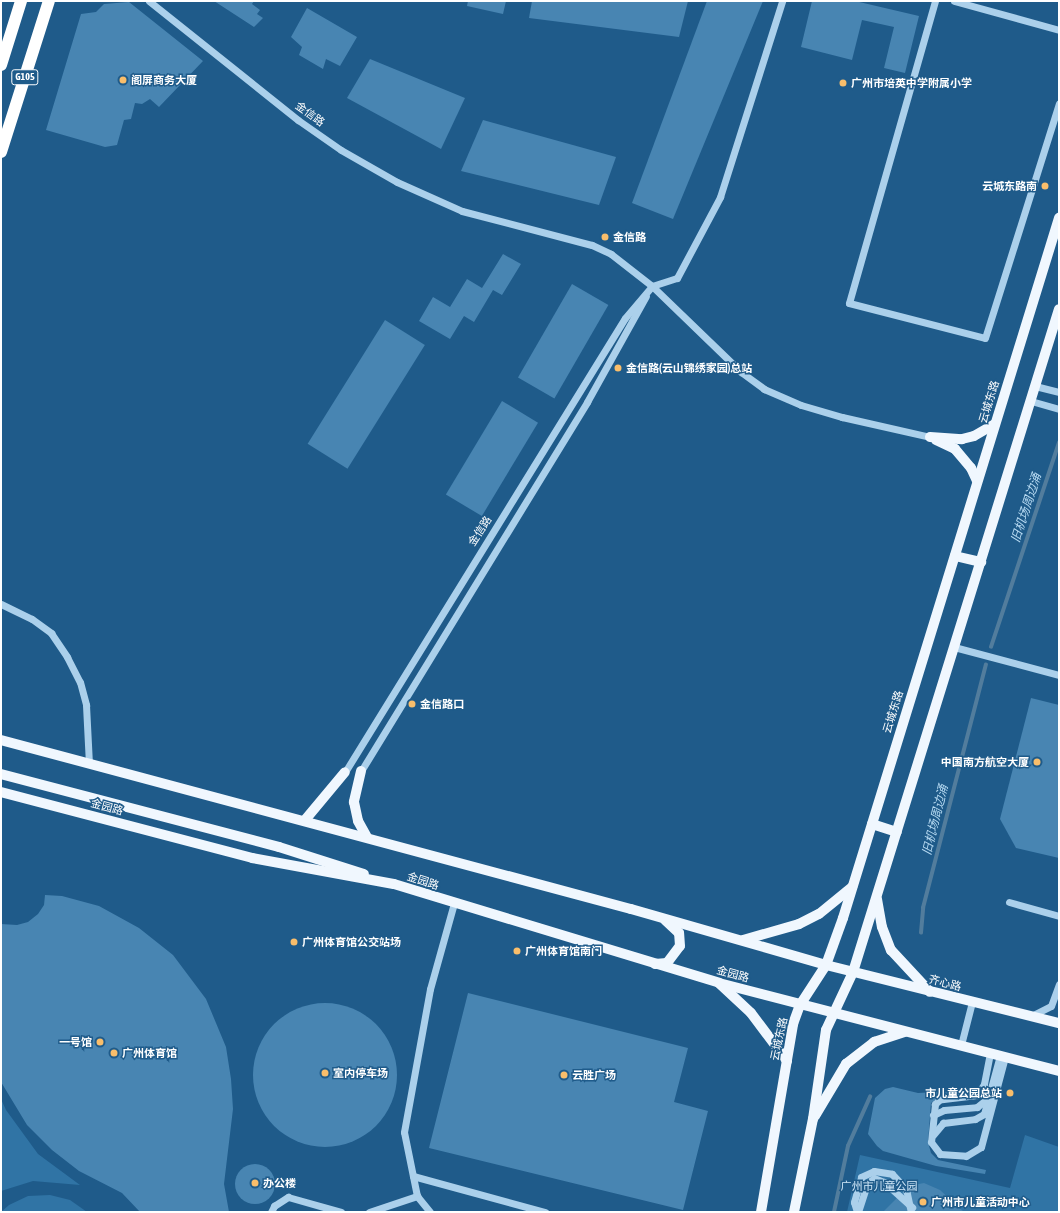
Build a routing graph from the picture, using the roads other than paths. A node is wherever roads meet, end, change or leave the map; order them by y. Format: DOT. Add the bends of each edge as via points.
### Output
graph roads {
  1 [pos="21,1"];
  2 [pos="49,1"];
  3 [pos="149,1"];
  4 [pos="782,1"];
  5 [pos="935,1"];
  6 [pos="954,1"];
  7 [pos="1059,30"];
  8 [pos="1,65"];
  9 [pos="1059,103"];
  10 [pos="1,152"];
  11 [pos="1059,218"];
  12 [pos="652,286"];
  13 [pos="1059,309"];
  14 [pos="1035,386"];
  15 [pos="1059,392"];
  16 [pos="1030,401"];
  17 [pos="1059,409"];
  18 [pos="995,424"];
  19 [pos="930,437"];
  20 [pos="977,481"];
  21 [pos="955,556"];
  22 [pos="981,562"];
  23 [pos="1,604"];
  24 [pos="954,647"];
  25 [pos="1059,675"];
  26 [pos="1,740"];
  27 [pos="89,764"];
  28 [pos="361,771"];
  29 [pos="345,772"];
  30 [pos="1,774"];
  31 [pos="1,792"];
  32 [pos="305,820"];
  33 [pos="872,824"];
  34 [pos="897,832"];
  35 [pos="367,837"];
  36 [pos="394,884"];
  37 [pos="853,885"];
  38 [pos="877,896"];
  39 [pos="1009,902"];
  40 [pos="454,903"];
  41 [pos="1059,916"];
  42 [pos="659,917"];
  43 [pos="743,940"];
  44 [pos="651,964"];
  45 [pos="826,965"];
  46 [pos="853,972"];
  47 [pos="719,983"];
  48 [pos="1059,984"];
  49 [pos="930,992"];
  50 [pos="972,1002"];
  51 [pos="800,1005"];
  52 [pos="833,1013"];
  53 [pos="1030,1016"];
  54 [pos="1059,1023"];
  55 [pos="906,1031"];
  56 [pos="960,1045"];
  57 [pos="998,1055"];
  58 [pos="787,1061"];
  59 [pos="1059,1071"];
  60 [pos="990,1096"];
  61 [pos="933,1115"];
  62 [pos="813,1119"];
  63 [pos="931,1139"];
  64 [pos="413,1176"];
  65 [pos="417,1196"];
  66 [pos="912,1209"];
  67 [pos="271,1212"];
  68 [pos="341,1212"];
  69 [pos="369,1212"];
  70 [pos="430,1212"];
  71 [pos="545,1212"];
  72 [pos="761,1212"];
  73 [pos="794,1212"];
  74 [pos="857,1212"];
  1 -- 8 [label="highway, G105"];
  2 -- 10 [label="highway, G105"];
  3 -- 12 [label="street, 金信路" via="279,106 360,162 441,203 602,249"];
  4 -- 12 [label="street" via="720,197 676,278"];
  5 -- 9 [label="street" via="849,303 985,338"];
  6 -- 7 [label="street"];
  11 -- 18 [label="main road, 云城东路"];
  12 -- 19 [label="street" via="741,372 764,389 802,405 842,417"];
  12 -- 28 [label="street, 金信路" via="587,402"];
  12 -- 29 [label="street, 金信路" via="625,318"];
  13 -- 14 [label="main road"];
  14 -- 15 [label="street"];
  14 -- 16 [label="main road"];
  16 -- 17 [label="street"];
  16 -- 22 [label="main road"];
  18 -- 19 [label="main road" via="974,436 962,439"];
  18 -- 20 [label="main road, 云城东路"];
  19 -- 20 [label="main road" via="955,449 971,468"];
  20 -- 21 [label="main road, 云城东路"];
  21 -- 22 [label="main road"];
  21 -- 33 [label="main road, 云城东路"];
  22 -- 24 [label="main road"];
  23 -- 27 [label="street" via="32,619 50,633 67,657 80,682 86,705"];
  24 -- 25 [label="street"];
  24 -- 34 [label="main road"];
  26 -- 27 [label="main road"];
  27 -- 32 [label="main road"];
  28 -- 35 [label="main road" via="354,802 358,821"];
  29 -- 32 [label="main road"];
  30 -- 36 [label="main road" via="279,847"];
  31 -- 36 [label="main road, 金园路" via="252,858"];
  32 -- 35 [label="main road"];
  33 -- 34 [label="main road"];
  33 -- 37 [label="main road, 云城东路"];
  34 -- 38 [label="main road"];
  35 -- 42 [label="main road"];
  36 -- 40 [label="main road, 金园路"];
  37 -- 43 [label="main road" via="819,914 798,924"];
  37 -- 45 [label="main road, 云城东路"];
  38 -- 46 [label="main road"];
  38 -- 49 [label="main road" via="882,927 891,950"];
  39 -- 41 [label="street"];
  40 -- 44 [label="main road, 金园路"];
  40 -- 64 [label="street" via="430,989 404,1132"];
  42 -- 43 [label="main road"];
  42 -- 44 [label="main road" via="673,925 679,933 680,946 666,963"];
  43 -- 45 [label="main road"];
  44 -- 47 [label="main road, 金园路"];
  45 -- 46 [label="main road, 齐心路"];
  45 -- 51 [label="main road, 云城东路"];
  46 -- 49 [label="main road, 齐心路"];
  46 -- 52 [label="main road"];
  47 -- 51 [label="main road, 金园路"];
  47 -- 58 [label="main road" via="751,1013"];
  48 -- 53 [label="street" via="1051,1006"];
  49 -- 50 [label="main road, 齐心路"];
  50 -- 53 [label="main road, 齐心路"];
  50 -- 56 [label="street"];
  51 -- 52 [label="main road, 金园路"];
  51 -- 58 [label="main road, 云城东路" via="793,1024"];
  52 -- 55 [label="main road"];
  52 -- 62 [label="main road" via="823,1041"];
  53 -- 54 [label="main road, 齐心路"];
  55 -- 56 [label="main road"];
  55 -- 62 [label="main road" via="874,1042 846,1064"];
  56 -- 57 [label="main road"];
  57 -- 59 [label="main road"];
  57 -- 60 [label="street"];
  57 -- 61 [label="street" via="982,1090 971,1097 939,1100 935,1104"];
  57 -- 63 [label="street" via="981,1147 966,1156 946,1156 933,1146"];
  58 -- 72 [label="main road, 云城东路"];
  60 -- 61 [label="street" via="977,1107 944,1110"];
  60 -- 63 [label="street" via="986,1110 980,1117 943,1123"];
  61 -- 63 [label="street"];
  62 -- 73 [label="main road"];
  64 -- 65 [label="street"];
  64 -- 71 [label="street"];
  65 -- 69 [label="street"];
  65 -- 70 [label="street"];
  66 -- 74 [label="street" via="884,1182 874,1178 867,1184"];
  66 -- 74 [label="street" via="906,1189 892,1174 874,1171 862,1177 854,1202"];
  67 -- 68 [label="street" via="274,1206 288,1196"];
}
